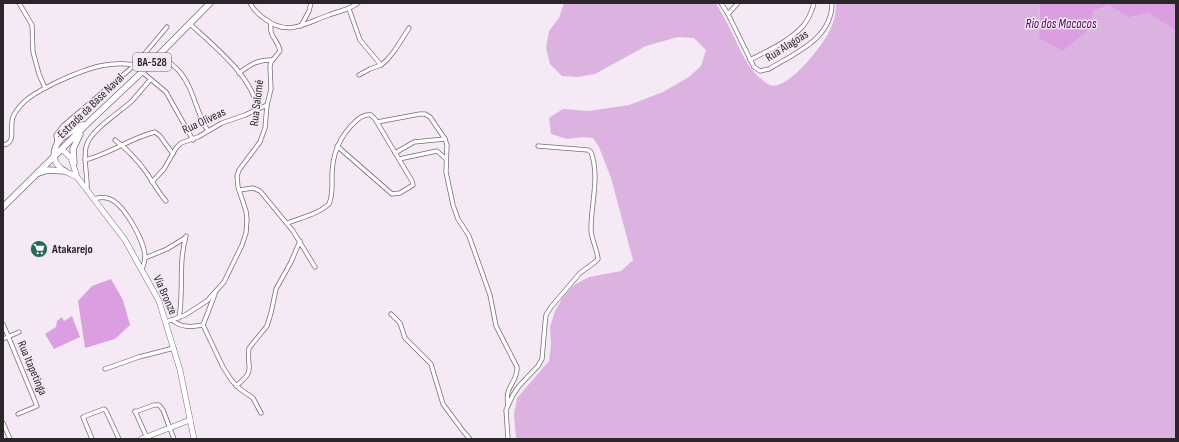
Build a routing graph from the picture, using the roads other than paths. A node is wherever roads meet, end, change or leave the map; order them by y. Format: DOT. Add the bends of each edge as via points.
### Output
graph roads {
  1 [pos="19,3"];
  2 [pos="210,3"];
  3 [pos="257,3"];
  4 [pos="358,3"];
  5 [pos="721,3"];
  6 [pos="738,3"];
  7 [pos="814,3"];
  8 [pos="832,3"];
  9 [pos="251,4"];
  10 [pos="311,4"];
  11 [pos="349,9"];
  12 [pos="728,14"];
  13 [pos="190,24"];
  14 [pos="271,24"];
  15 [pos="301,26"];
  16 [pos="167,27"];
  17 [pos="410,28"];
  18 [pos="159,55"];
  19 [pos="272,60"];
  20 [pos="750,60"];
  21 [pos="136,64"];
  22 [pos="381,65"];
  23 [pos="145,70"];
  24 [pos="239,73"];
  25 [pos="359,75"];
  26 [pos="150,80"];
  27 [pos="45,88"];
  28 [pos="267,105"];
  29 [pos="258,109"];
  30 [pos="92,120"];
  31 [pos="377,122"];
  32 [pos="208,131"];
  33 [pos="445,139"];
  34 [pos="115,140"];
  35 [pos="192,140"];
  36 [pos="57,143"];
  37 [pos="3,146"];
  38 [pos="123,146"];
  39 [pos="337,146"];
  40 [pos="538,146"];
  41 [pos="61,150"];
  42 [pos="173,154"];
  43 [pos="395,154"];
  44 [pos="54,156"];
  45 [pos="399,159"];
  46 [pos="446,159"];
  47 [pos="85,160"];
  48 [pos="74,163"];
  49 [pos="64,171"];
  50 [pos="37,174"];
  51 [pos="77,177"];
  52 [pos="152,182"];
  53 [pos="88,190"];
  54 [pos="239,190"];
  55 [pos="94,199"];
  56 [pos="166,201"];
  57 [pos="3,207"];
  58 [pos="287,223"];
  59 [pos="300,241"];
  60 [pos="145,258"];
  61 [pos="315,267"];
  62 [pos="142,270"];
  63 [pos="216,292"];
  64 [pos="391,314"];
  65 [pos="180,318"];
  66 [pos="172,320"];
  67 [pos="166,322"];
  68 [pos="3,324"];
  69 [pos="203,325"];
  70 [pos="19,332"];
  71 [pos="8,337"];
  72 [pos="3,339"];
  73 [pos="174,348"];
  74 [pos="105,369"];
  75 [pos="236,386"];
  76 [pos="508,405"];
  77 [pos="261,412"];
  78 [pos="18,414"];
  79 [pos="190,420"];
  80 [pos="3,423"];
  81 [pos="170,428"];
  82 [pos="145,438"];
  83 [pos="10,439"];
  84 [pos="92,439"];
  85 [pos="119,439"];
  86 [pos="174,439"];
  87 [pos="194,439"];
  88 [pos="470,439"];
  89 [pos="508,439"];
  1 -- 27 [label="street" via="32,25 33,52"];
  2 -- 13 [label="main road, Estrada da Base Naval / BA-528"];
  3 -- 9 [label="street"];
  4 -- 11 [label="street"];
  5 -- 12 [label="street, Rua Alagoas"];
  6 -- 12 [label="street"];
  7 -- 20 [label="street" via="802,27"];
  8 -- 20 [label="street, Rua Alagoas" via="826,27 812,43 765,70 757,70"];
  9 -- 14 [label="street"];
  10 -- 15 [label="street"];
  11 -- 15 [label="street"];
  11 -- 22 [label="street" via="360,40"];
  12 -- 20 [label="street, Rua Alagoas"];
  13 -- 18 [label="main road, Estrada da Base Naval / BA-528"];
  13 -- 24 [label="street"];
  14 -- 15 [label="street" via="284,28"];
  14 -- 19 [label="street, Rua Salomé" via="272,36 280,48 280,52"];
  16 -- 21 [label="street"];
  17 -- 22 [label="street"];
  18 -- 23 [label="main road, Estrada da Base Naval / BA-528"];
  18 -- 32 [label="street" via="183,77"];
  19 -- 24 [label="street" via="255,62"];
  19 -- 28 [label="street, Rua Salomé" via="271,89"];
  21 -- 23 [label="street"];
  21 -- 27 [label="street" via="115,63 97,66"];
  21 -- 36 [label="street" via="63,126 56,135"];
  22 -- 25 [label="street"];
  23 -- 26 [label="street"];
  23 -- 30 [label="main road, Estrada da Base Naval / BA-528"];
  24 -- 29 [label="street" via="250,87"];
  26 -- 35 [label="street" via="166,92"];
  26 -- 47 [label="street" via="92,136 86,146"];
  27 -- 37 [label="street" via="29,98 15,114 11,140"];
  28 -- 29 [label="street, Rua Oliveas"];
  28 -- 54 [label="street, Rua Salomé" via="263,135 239,170"];
  29 -- 32 [label="street, Rua Oliveas"];
  30 -- 36 [label="main road" via="64,136"];
  30 -- 41 [label="main road, Estrada da Base Naval / BA-528"];
  30 -- 48 [label="main road" via="75,144"];
  31 -- 33 [label="street" via="425,114 430,117"];
  31 -- 39 [label="street" via="370,114 361,117"];
  31 -- 43 [label="street"];
  32 -- 35 [label="street, Rua Oliveas"];
  33 -- 43 [label="street" via="414,142"];
  33 -- 46 [label="street"];
  34 -- 38 [label="street"];
  35 -- 42 [label="street, Rua Oliveas" via="181,143"];
  36 -- 44 [label="main road"];
  38 -- 42 [label="street" via="134,139 157,132"];
  38 -- 47 [label="street"];
  38 -- 52 [label="street"];
  39 -- 45 [label="street" via="392,194 400,193 413,185"];
  39 -- 58 [label="street" via="329,204"];
  40 -- 76 [label="street" via="591,152 595,185 591,228 598,258 580,273 550,307 546,315 544,348 540,362 519,386"];
  41 -- 44 [label="main road, Estrada da Base Naval / BA-528"];
  41 -- 48 [label="main road" via="70,156"];
  42 -- 52 [label="street, Rua Oliveas" via="164,170"];
  43 -- 45 [label="street"];
  44 -- 49 [label="main road" via="57,165"];
  44 -- 50 [label="main road, Estrada da Base Naval / BA-528"];
  45 -- 46 [label="street" via="437,151"];
  46 -- 76 [label="street" via="448,185 458,219 469,236 490,295 496,326 517,367 517,374 507,392"];
  47 -- 53 [label="street"];
  48 -- 51 [label="main road, Via Bronze"];
  49 -- 50 [label="main road" via="48,170"];
  49 -- 51 [label="main road, Via Bronze"];
  50 -- 57 [label="main road, Estrada da Base Naval / BA-528"];
  51 -- 53 [label="main road, Via Bronze"];
  52 -- 56 [label="street"];
  53 -- 55 [label="main road, Via Bronze"];
  54 -- 58 [label="street" via="258,190"];
  54 -- 63 [label="street, Rua Salomé" via="246,211 246,233 224,282"];
  55 -- 60 [label="street" via="108,198 123,210 135,229"];
  55 -- 62 [label="main road, Via Bronze" via="125,240"];
  58 -- 59 [label="street"];
  59 -- 61 [label="street"];
  59 -- 75 [label="street" via="276,289 267,326 249,348 248,374"];
  60 -- 62 [label="street"];
  60 -- 65 [label="street" via="186,237 181,258"];
  62 -- 67 [label="main road, Via Bronze" via="159,301"];
  63 -- 65 [label="street, Rua Salomé" via="201,306"];
  63 -- 69 [label="street, Rua Salomé"];
  64 -- 88 [label="street" via="400,323 406,340 431,364 443,404"];
  65 -- 66 [label="street, Rua Salomé"];
  66 -- 67 [label="street, Rua Salomé"];
  66 -- 69 [label="street" via="181,326"];
  67 -- 73 [label="main road, Via Bronze"];
  68 -- 71 [label="street, Rua Itapetinga"];
  69 -- 75 [label="street" via="223,367"];
  70 -- 71 [label="street"];
  71 -- 72 [label="street"];
  71 -- 78 [label="street, Rua Itapetinga" via="37,406"];
  73 -- 74 [label="street"];
  73 -- 79 [label="main road, Via Bronze"];
  75 -- 77 [label="street" via="253,398"];
  76 -- 89 [label="street" via="505,416"];
  79 -- 81 [label="main road"];
  79 -- 87 [label="main road, Via Bronze"];
  80 -- 83 [label="street"];
  81 -- 82 [label="main road"];
  81 -- 82 [label="street" via="158,404 134,411"];
  81 -- 86 [label="street"];
  84 -- 85 [label="street" via="83,416 104,409"];
}
